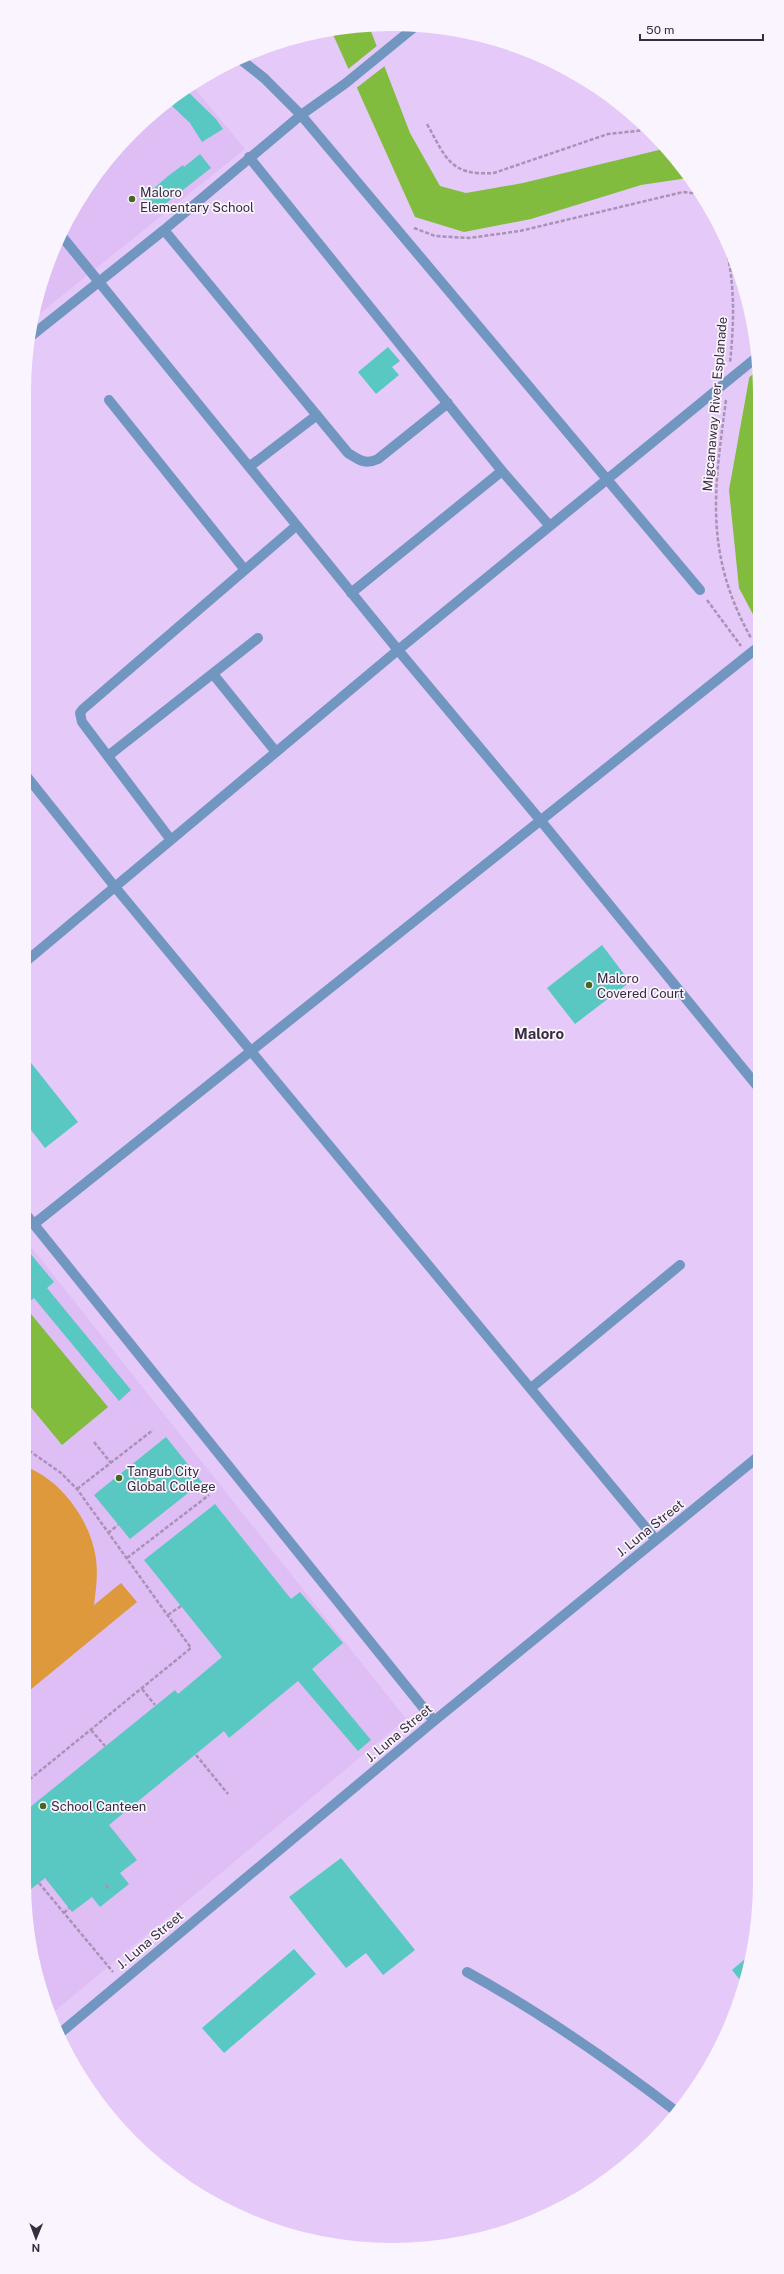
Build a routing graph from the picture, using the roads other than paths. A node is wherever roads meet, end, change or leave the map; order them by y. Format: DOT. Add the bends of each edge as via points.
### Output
graph roads {
  1 [pos="409,32"];
  2 [pos="244,62"];
  3 [pos="301,115"];
  4 [pos="250,158"];
  5 [pos="164,230"];
  6 [pos="65,240"];
  7 [pos="99,281"];
  8 [pos="36,332"];
  9 [pos="751,361"];
  10 [pos="109,400"];
  11 [pos="448,403"];
  12 [pos="317,416"];
  13 [pos="249,467"];
  14 [pos="502,471"];
  15 [pos="607,478"];
  16 [pos="549,525"];
  17 [pos="296,526"];
  18 [pos="245,570"];
  19 [pos="700,590"];
  20 [pos="351,593"];
  21 [pos="258,638"];
  22 [pos="398,650"];
  23 [pos="753,651"];
  24 [pos="213,674"];
  25 [pos="276,752"];
  26 [pos="108,756"];
  27 [pos="31,782"];
  28 [pos="541,821"];
  29 [pos="171,840"];
  30 [pos="115,887"];
  31 [pos="31,957"];
  32 [pos="252,1051"];
  33 [pos="753,1080"];
  34 [pos="31,1220"];
  35 [pos="34,1224"];
  36 [pos="680,1265"];
  37 [pos="531,1388"];
  38 [pos="753,1463"];
  39 [pos="656,1540"];
  40 [pos="434,1722"];
  41 [pos="467,1972"];
  42 [pos="63,2031"];
  43 [pos="672,2109"];
  1 -- 3 [label="street" via="346,83"];
  2 -- 3 [label="street"];
  3 -- 4 [label="street"];
  3 -- 15 [label="street"];
  4 -- 5 [label="street"];
  4 -- 11 [label="street"];
  5 -- 7 [label="street"];
  5 -- 12 [label="street"];
  6 -- 7 [label="street"];
  7 -- 8 [label="street"];
  7 -- 13 [label="street"];
  9 -- 15 [label="street"];
  10 -- 18 [label="street"];
  11 -- 12 [label="street" via="378,459 370,462 361,462 348,453"];
  11 -- 14 [label="street"];
  12 -- 13 [label="street"];
  13 -- 17 [label="street"];
  14 -- 16 [label="street"];
  14 -- 20 [label="street"];
  15 -- 16 [label="street"];
  15 -- 19 [label="street"];
  16 -- 22 [label="street"];
  17 -- 18 [label="street"];
  17 -- 20 [label="street"];
  18 -- 26 [label="street" via="80,713 82,722"];
  20 -- 22 [label="street"];
  21 -- 24 [label="street"];
  22 -- 25 [label="street"];
  22 -- 28 [label="street"];
  23 -- 28 [label="street"];
  24 -- 25 [label="street"];
  24 -- 26 [label="street"];
  25 -- 29 [label="street"];
  26 -- 29 [label="street"];
  27 -- 30 [label="street"];
  28 -- 32 [label="street"];
  28 -- 33 [label="street"];
  29 -- 30 [label="street"];
  30 -- 31 [label="street"];
  30 -- 32 [label="street"];
  32 -- 35 [label="street"];
  32 -- 37 [label="street"];
  34 -- 35 [label="street"];
  35 -- 40 [label="street"];
  36 -- 37 [label="street"];
  37 -- 39 [label="street"];
  38 -- 39 [label="street, J. Luna Street"];
  39 -- 40 [label="street, J. Luna Street"];
  40 -- 42 [label="street, J. Luna Street"];
  41 -- 43 [label="street" via="566,2030"];
}
